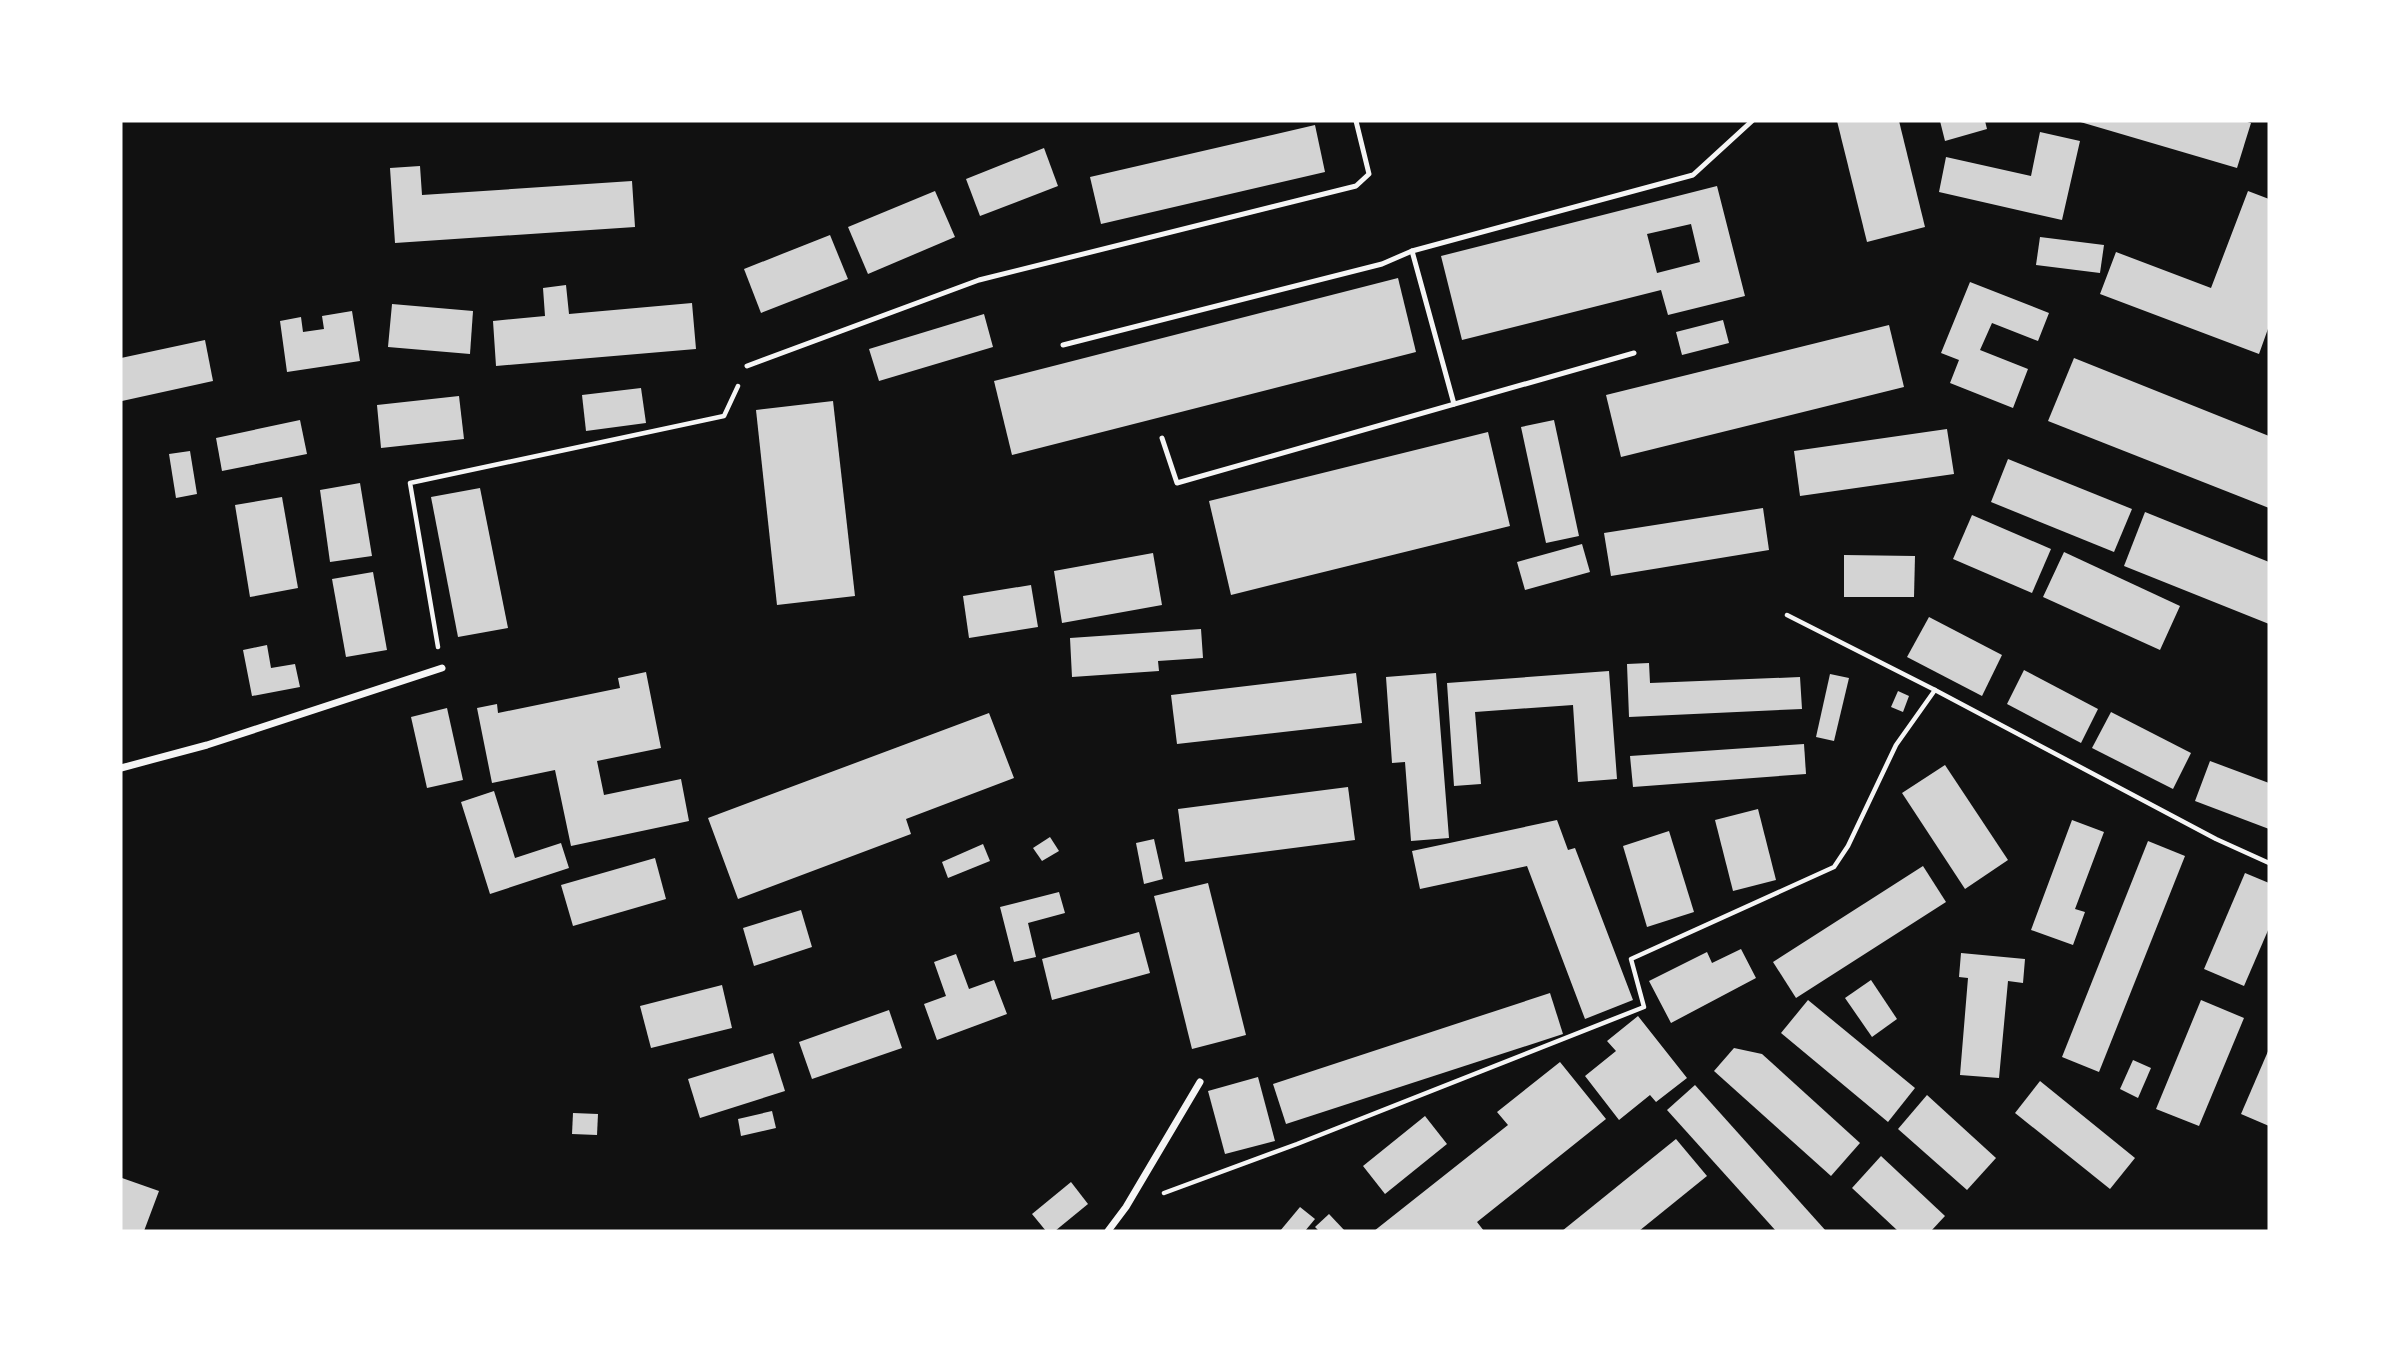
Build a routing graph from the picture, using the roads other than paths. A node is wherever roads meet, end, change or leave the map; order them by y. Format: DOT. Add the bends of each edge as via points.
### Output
graph roads {
  1 [pos="1356,121"];
  2 [pos="1752,121"];
  3 [pos="1412,251"];
  4 [pos="1063,345"];
  5 [pos="1634,353"];
  6 [pos="747,366"];
  7 [pos="1454,404"];
  8 [pos="1162,438"];
  9 [pos="442,668"];
  10 [pos="121,768"];
  11 [pos="1200,1082"];
  12 [pos="1108,1231"];
  1 -- 6 [label="lane" via="1369,174 1356,186 979,280"];
  2 -- 3 [label="lane" via="1693,176"];
  3 -- 4 [label="lane" via="1382,264"];
  3 -- 7 [label="lane"];
  5 -- 7 [label="lane"];
  7 -- 8 [label="lane" via="1177,483"];
  9 -- 10 [label="street" via="207,745"];
  11 -- 12 [label="street"];
}
